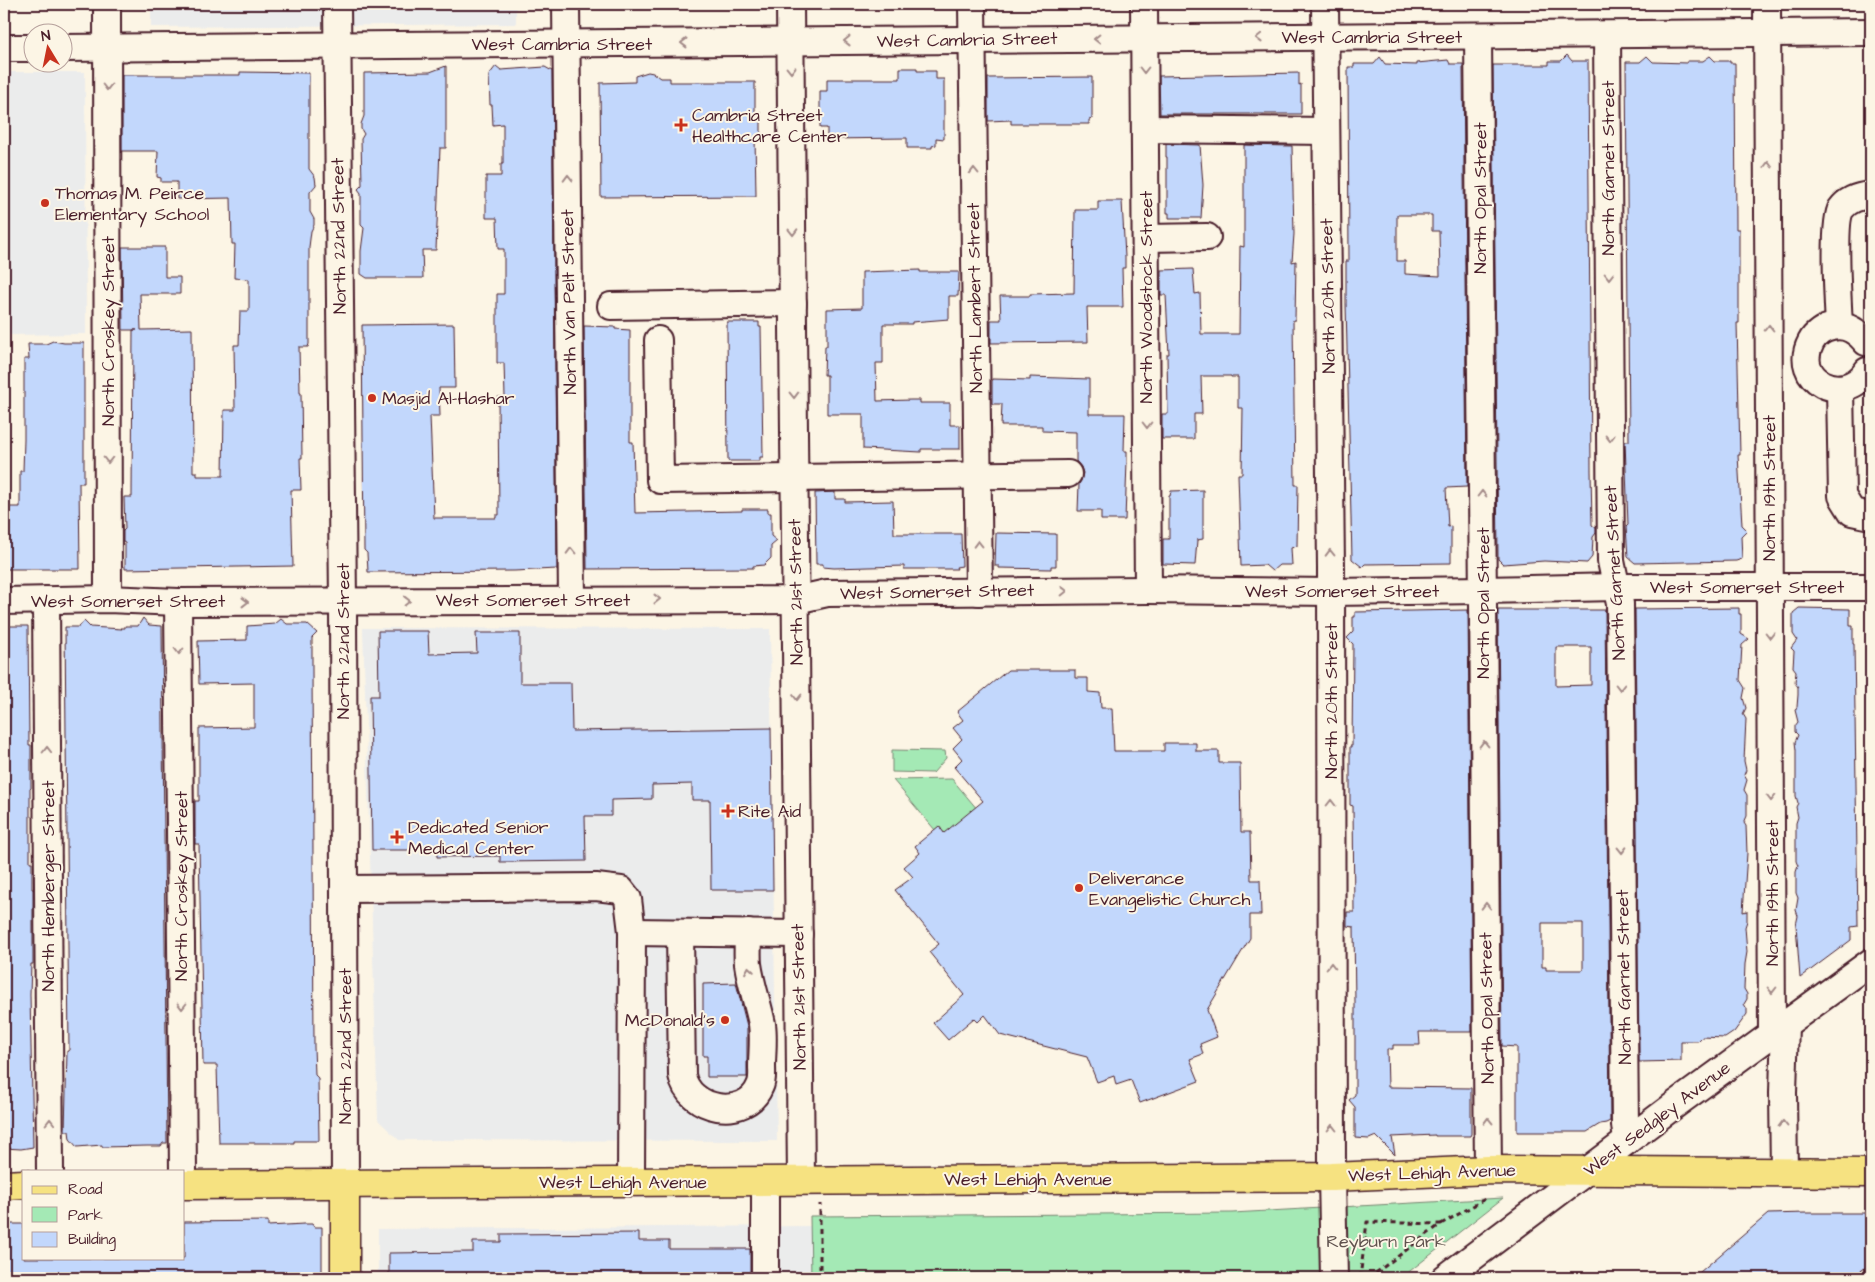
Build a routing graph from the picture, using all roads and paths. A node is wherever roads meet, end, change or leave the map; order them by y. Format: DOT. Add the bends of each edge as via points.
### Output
graph roads {
  1 [pos="107,4"];
  2 [pos="337,4"];
  3 [pos="566,4"];
  4 [pos="790,4"];
  5 [pos="972,4"];
  6 [pos="1144,4"];
  7 [pos="1325,4"];
  8 [pos="1767,4"];
  9 [pos="1871,32"];
  10 [pos="1767,33"];
  11 [pos="1607,34"];
  12 [pos="1478,36"];
  13 [pos="1325,37"];
  14 [pos="1144,38"];
  15 [pos="972,40"];
  16 [pos="791,42"];
  17 [pos="567,44"];
  18 [pos="337,46"];
  19 [pos="4,48"];
  20 [pos="22,48"];
  21 [pos="72,48"];
  22 [pos="107,48"];
  23 [pos="1145,129"];
  24 [pos="1326,131"];
  25 [pos="1871,195"];
  26 [pos="1146,238"];
  27 [pos="1207,238"];
  28 [pos="793,303"];
  29 [pos="611,306"];
  30 [pos="1839,326"];
  31 [pos="658,340"];
  32 [pos="1866,342"];
  33 [pos="1769,358"];
  34 [pos="1807,359"];
  35 [pos="1867,370"];
  36 [pos="1840,388"];
  37 [pos="1068,474"];
  38 [pos="977,475"];
  39 [pos="795,478"];
  40 [pos="1871,516"];
  41 [pos="1770,586"];
  42 [pos="1616,587"];
  43 [pos="1871,587"];
  44 [pos="1148,590"];
  45 [pos="1483,590"];
  46 [pos="979,592"];
  47 [pos="1331,592"];
  48 [pos="108,599"];
  49 [pos="572,599"];
  50 [pos="46,600"];
  51 [pos="796,600"];
  52 [pos="4,601"];
  53 [pos="178,602"];
  54 [pos="343,602"];
  55 [pos="344,889"];
  56 [pos="632,932"];
  57 [pos="687,933"];
  58 [pos="748,934"];
  59 [pos="799,934"];
  60 [pos="1871,962"];
  61 [pos="1779,1029"];
  62 [pos="1627,1141"];
  63 [pos="50,1170"];
  64 [pos="183,1170"];
  65 [pos="1488,1170"];
  66 [pos="1586,1172"];
  67 [pos="1784,1173"];
  68 [pos="1871,1173"];
  69 [pos="1332,1177"];
  70 [pos="810,1181"];
  71 [pos="631,1182"];
  72 [pos="765,1182"];
  73 [pos="22,1184"];
  74 [pos="345,1184"];
  75 [pos="4,1185"];
  76 [pos="185,1185"];
  77 [pos="1487,1198"];
  78 [pos="1441,1224"];
  79 [pos="345,1278"];
  80 [pos="765,1278"];
  81 [pos="820,1278"];
  82 [pos="1334,1278"];
  83 [pos="1360,1278"];
  84 [pos="1369,1278"];
  85 [pos="1445,1278"];
  1 -- 22 [label="street, North Croskey Street"];
  2 -- 18 [label="street, North 22nd Street"];
  3 -- 17 [label="street, North Van Pelt Street"];
  4 -- 16 [label="street, North 21st Street"];
  5 -- 15 [label="street, North Lambert Street"];
  6 -- 14 [label="street, North Woodstock Street"];
  7 -- 13 [label="street, North 20th Street"];
  8 -- 10 [label="street, North 19th Street"];
  9 -- 10 [label="street, West Cambria Street"];
  10 -- 11 [label="street, West Cambria Street"];
  33 -- 10 [label="street, North 19th Street, one-way"];
  11 -- 12 [label="street, West Cambria Street"];
  11 -- 42 [label="street, North Garnet Street, one-way" via="1611,561"];
  12 -- 13 [label="street, West Cambria Street"];
  45 -- 12 [label="street, North Opal Street, one-way"];
  13 -- 14 [label="street, West Cambria Street, one-way"];
  13 -- 24 [label="street, North 20th Street"];
  14 -- 15 [label="street, West Cambria Street, one-way"];
  14 -- 23 [label="street, North Woodstock Street, one-way"];
  15 -- 16 [label="street, West Cambria Street, one-way"];
  38 -- 15 [label="street, North Lambert Street, one-way"];
  16 -- 17 [label="street, West Cambria Street, one-way"];
  16 -- 28 [label="street, North 21st Street, one-way"];
  17 -- 18 [label="street, West Cambria Street"];
  49 -- 17 [label="street, North Van Pelt Street, one-way"];
  18 -- 22 [label="street, West Cambria Street"];
  18 -- 54 [label="street, North 22nd Street"];
  19 -- 20 [label="street"];
  21 -- 22 [label="street, West Cambria Street"];
  22 -- 48 [label="street, North Croskey Street, one-way"];
  23 -- 24 [label="street"];
  23 -- 26 [label="street, North Woodstock Street"];
  47 -- 24 [label="street, North 20th Street, one-way"];
  25 -- 30 [label="street" via="1857,196 1841,210 1837,230"];
  26 -- 27 [label="street"];
  26 -- 44 [label="street, North Woodstock Street, one-way"];
  28 -- 29 [label="street"];
  28 -- 39 [label="street, North 21st Street, one-way"];
  30 -- 32 [label="street" via="1852,328"];
  30 -- 34 [label="street" via="1821,331 1813,338"];
  31 -- 39 [label="street" via="660,480"];
  33 -- 34 [label="street"];
  33 -- 41 [label="street, North 19th Street"];
  34 -- 36 [label="street" via="1815,379 1824,386"];
  35 -- 36 [label="street" via="1854,384"];
  36 -- 40 [label="street" via="1842,496 1852,512"];
  37 -- 38 [label="street"];
  38 -- 39 [label="street"];
  46 -- 38 [label="street, North Lambert Street, one-way"];
  39 -- 51 [label="street, North 21st Street"];
  41 -- 42 [label="street, West Somerset Street"];
  41 -- 43 [label="street, West Somerset Street"];
  41 -- 61 [label="street, North 19th Street, one-way"];
  42 -- 45 [label="street, West Somerset Street"];
  42 -- 62 [label="street, North Garnet Street, one-way" via="1620,604"];
  46 -- 44 [label="street, West Somerset Street, one-way"];
  44 -- 47 [label="street, West Somerset Street"];
  45 -- 47 [label="street, West Somerset Street"];
  65 -- 45 [label="street, North Opal Street, one-way"];
  46 -- 51 [label="street, West Somerset Street" via="827,594"];
  69 -- 47 [label="street, North 20th Street, one-way"];
  48 -- 50 [label="street, West Somerset Street"];
  48 -- 53 [label="street, West Somerset Street"];
  49 -- 51 [label="street, West Somerset Street, one-way"];
  54 -- 49 [label="street, West Somerset Street, one-way"];
  50 -- 52 [label="street, West Somerset Street"];
  63 -- 50 [label="street, North Hemberger Street, one-way"];
  51 -- 59 [label="street, North 21st Street, one-way"];
  53 -- 54 [label="street, West Somerset Street, one-way"];
  53 -- 64 [label="street, North Croskey Street, one-way"];
  54 -- 55 [label="street, North 22nd Street"];
  55 -- 56 [label="street" via="596,887 621,890 628,900"];
  55 -- 74 [label="street, North 22nd Street"];
  56 -- 57 [label="street"];
  56 -- 71 [label="street"];
  57 -- 58 [label="street"];
  57 -- 58 [label="street, one-way" via="683,1084 690,1094 711,1106 724,1109 742,1104 755,1094 761,1084 762,1025 748,963"];
  58 -- 59 [label="street"];
  59 -- 70 [label="street, North 21st Street"];
  60 -- 61 [label="street, West Sedgley Avenue"];
  61 -- 62 [label="street, West Sedgley Avenue"];
  67 -- 61 [label="street, North 19th Street, one-way"];
  62 -- 66 [label="street, West Sedgley Avenue"];
  65 -- 66 [label="main road, West Lehigh Avenue"];
  65 -- 69 [label="main road, West Lehigh Avenue"];
  66 -- 67 [label="main road, West Lehigh Avenue"];
  66 -- 85 [label="street, West Sedgley Avenue"];
  67 -- 68 [label="main road, West Lehigh Avenue"];
  69 -- 70 [label="main road, West Lehigh Avenue"];
  69 -- 82 [label="street, North 20th Street"];
  70 -- 72 [label="main road, West Lehigh Avenue"];
  70 -- 81 [label="path"];
  71 -- 72 [label="main road, West Lehigh Avenue"];
  71 -- 74 [label="main road, West Lehigh Avenue"];
  72 -- 80 [label="street"];
  73 -- 75 [label="main road"];
  74 -- 76 [label="main road, West Lehigh Avenue"];
  74 -- 79 [label="main road, North 22nd Street"];
  77 -- 78 [label="path"];
  78 -- 83 [label="path" via="1367,1222"];
  78 -- 84 [label="path"];
}
